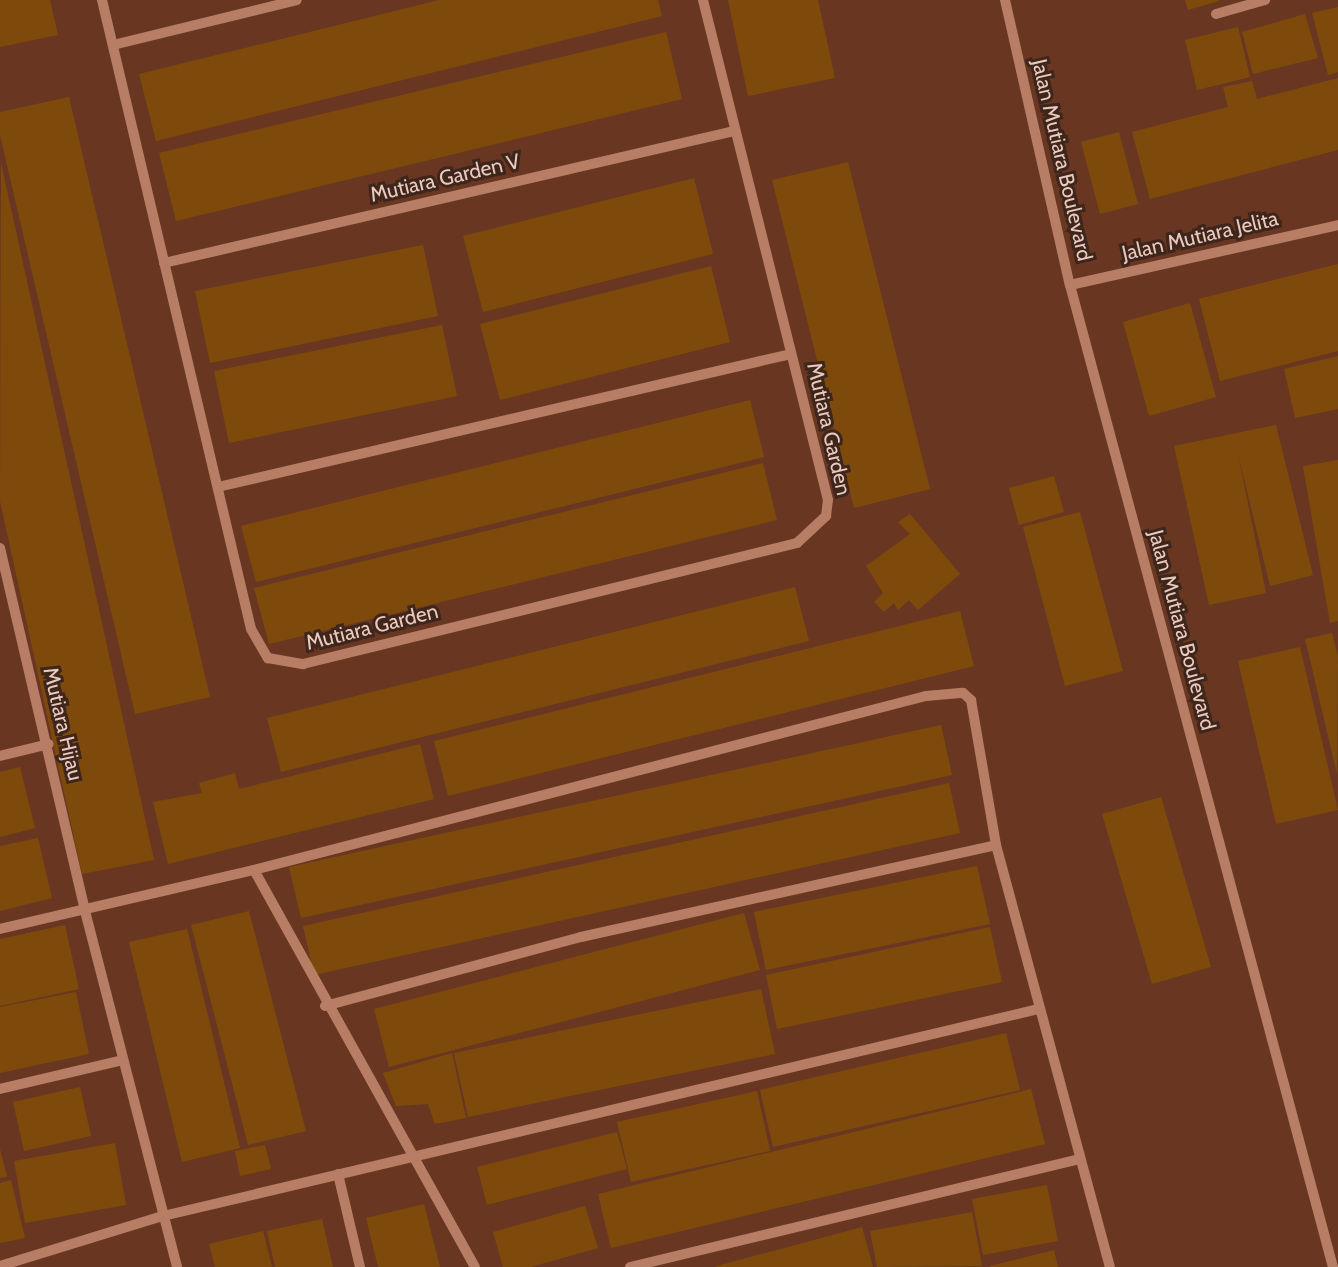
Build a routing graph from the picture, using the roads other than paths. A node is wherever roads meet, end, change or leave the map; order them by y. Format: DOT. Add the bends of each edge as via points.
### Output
graph roads {
  1 [pos="102,0"];
  2 [pos="297,0"];
  3 [pos="703,0"];
  4 [pos="1005,0"];
  5 [pos="1265,0"];
  6 [pos="1216,14"];
  7 [pos="113,45"];
  8 [pos="735,131"];
  9 [pos="1338,225"];
  10 [pos="164,263"];
  11 [pos="1070,285"];
  12 [pos="791,354"];
  13 [pos="218,487"];
  14 [pos="0,548"];
  15 [pos="12,598"];
  16 [pos="0,601"];
  17 [pos="49,744"];
  18 [pos="0,756"];
  19 [pos="996,845"];
  20 [pos="254,870"];
  21 [pos="85,911"];
  22 [pos="0,929"];
  23 [pos="325,1006"];
  24 [pos="1039,1009"];
  25 [pos="123,1060"];
  26 [pos="0,1089"];
  27 [pos="414,1157"];
  28 [pos="1080,1159"];
  29 [pos="338,1174"];
  30 [pos="163,1216"];
  31 [pos="0,1266"];
  32 [pos="177,1267"];
  33 [pos="360,1267"];
  34 [pos="476,1267"];
  35 [pos="630,1267"];
  36 [pos="1110,1267"];
  37 [pos="1333,1267"];
  1 -- 7 [label="street, Mutiara Garden"];
  2 -- 7 [label="street"];
  3 -- 8 [label="street"];
  4 -- 11 [label="street, Jalan Mutiara Boulevard"];
  5 -- 6 [label="street"];
  7 -- 10 [label="street, Mutiara Garden"];
  8 -- 10 [label="street, Mutiara Garden V"];
  8 -- 12 [label="street"];
  9 -- 11 [label="street, Jalan Mutiara Jelita"];
  10 -- 13 [label="street, Mutiara Garden"];
  11 -- 37 [label="street, Jalan Mutiara Boulevard"];
  12 -- 13 [label="street, Mutiara Garden"];
  12 -- 13 [label="street, Mutiara Garden" via="828,500 826,516 808,536 303,664 276,662 260,650"];
  14 -- 15 [label="street, Mutiara Hijau"];
  15 -- 16 [label="street"];
  15 -- 17 [label="street, Mutiara Hijau"];
  17 -- 18 [label="street"];
  17 -- 21 [label="street, Mutiara Hijau"];
  19 -- 20 [label="street" via="971,700 958,692"];
  19 -- 23 [label="street" via="581,937"];
  19 -- 24 [label="street"];
  20 -- 21 [label="street"];
  20 -- 23 [label="street"];
  21 -- 22 [label="street"];
  21 -- 25 [label="street, Mutiara Hijau"];
  23 -- 27 [label="street"];
  24 -- 27 [label="street"];
  24 -- 28 [label="street"];
  25 -- 26 [label="street"];
  25 -- 30 [label="street, Mutiara Hijau"];
  27 -- 29 [label="street"];
  27 -- 34 [label="street"];
  28 -- 35 [label="street"];
  28 -- 36 [label="street"];
  29 -- 30 [label="street"];
  29 -- 33 [label="street"];
  30 -- 31 [label="street"];
  30 -- 32 [label="street, Mutiara Hijau"];
}
